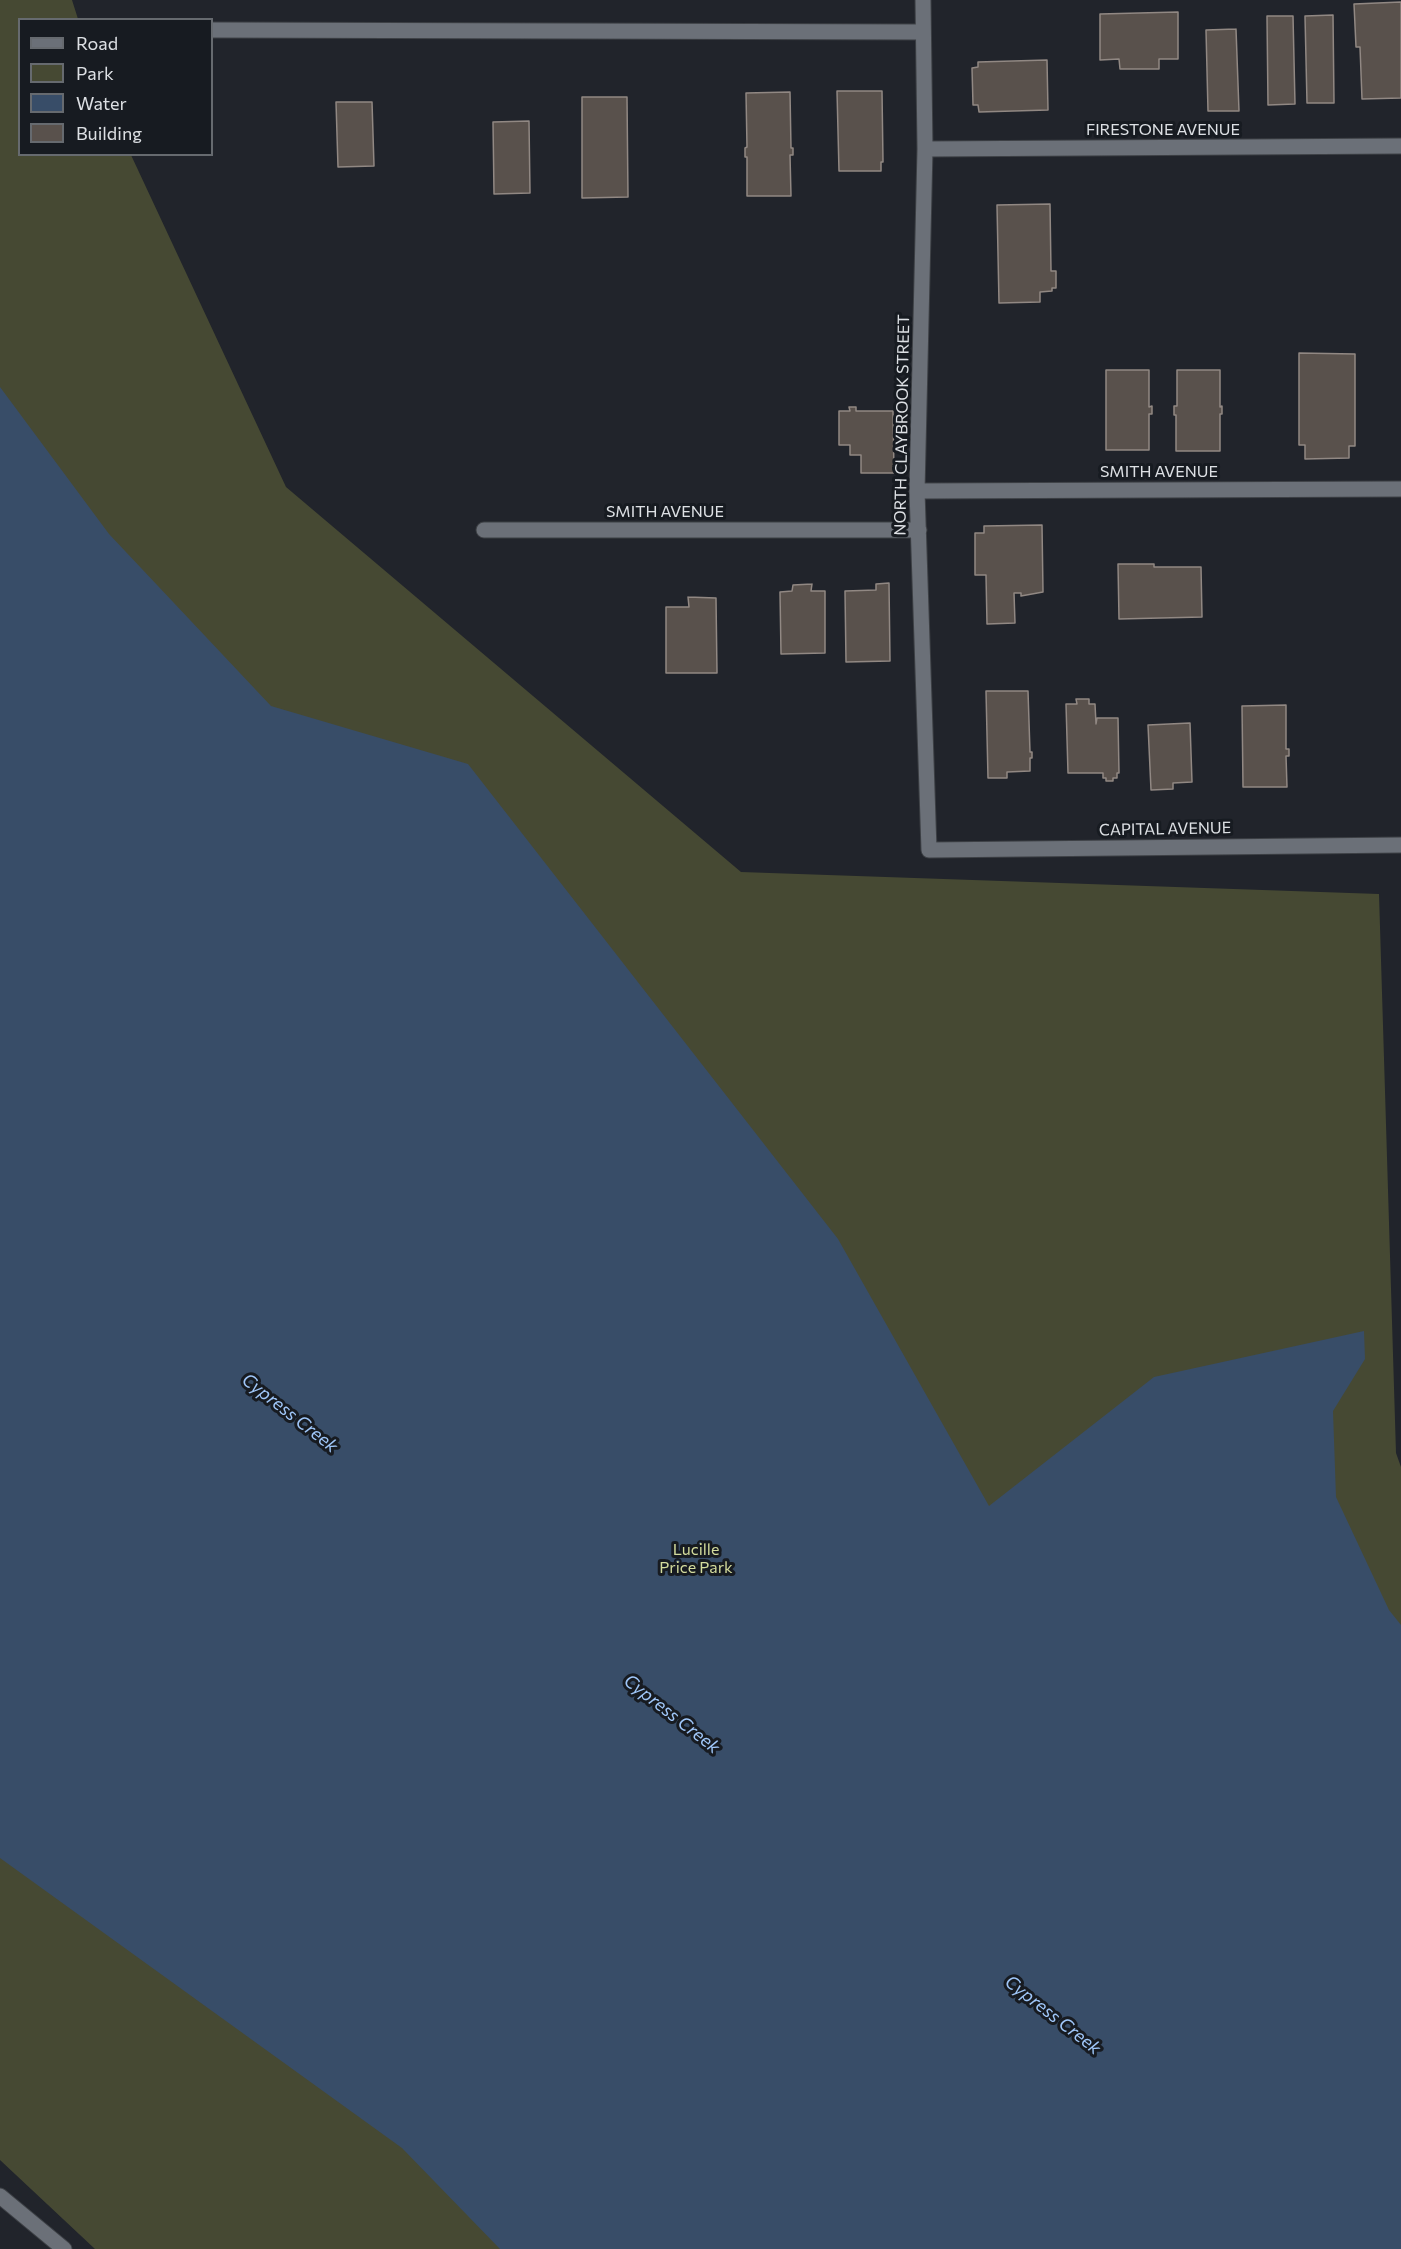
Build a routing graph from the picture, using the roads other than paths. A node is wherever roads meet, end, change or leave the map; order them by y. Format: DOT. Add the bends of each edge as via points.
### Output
graph roads {
  1 [pos="923,0"];
  2 [pos="213,30"];
  3 [pos="923,32"];
  4 [pos="1401,146"];
  5 [pos="925,149"];
  6 [pos="1401,489"];
  7 [pos="917,491"];
  8 [pos="484,530"];
  9 [pos="919,531"];
  10 [pos="1401,844"];
  11 [pos="929,850"];
  12 [pos="0,2196"];
  13 [pos="64,2249"];
  1 -- 3 [label="street, NORTH CLAYBROOK STREET"];
  2 -- 3 [label="street"];
  3 -- 5 [label="street, NORTH CLAYBROOK STREET"];
  4 -- 5 [label="street, FIRESTONE AVENUE"];
  5 -- 7 [label="street, NORTH CLAYBROOK STREET"];
  6 -- 7 [label="street, SMITH AVENUE"];
  7 -- 9 [label="street, NORTH CLAYBROOK STREET"];
  8 -- 9 [label="street, SMITH AVENUE"];
  9 -- 11 [label="street, NORTH CLAYBROOK STREET"];
  10 -- 11 [label="street, CAPITAL AVENUE"];
  12 -- 13 [label="street"];
}
